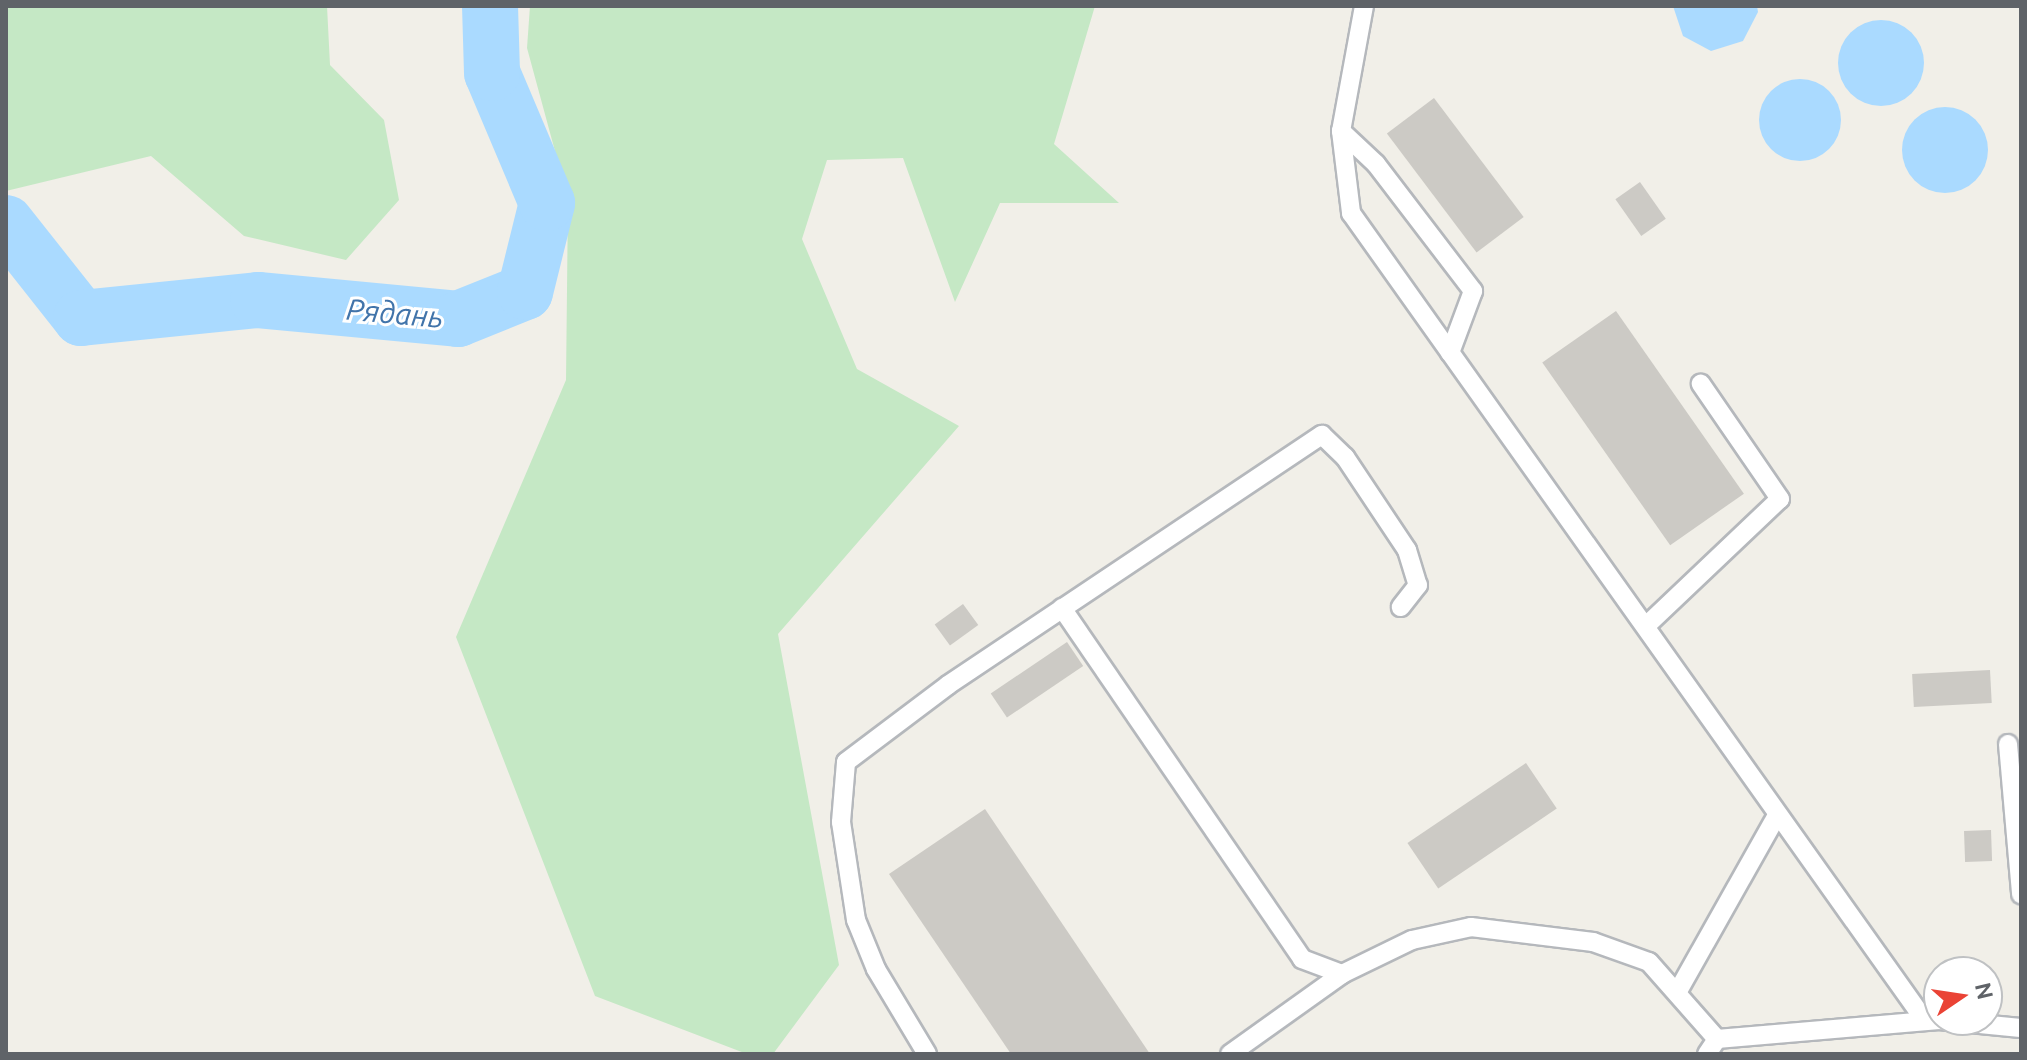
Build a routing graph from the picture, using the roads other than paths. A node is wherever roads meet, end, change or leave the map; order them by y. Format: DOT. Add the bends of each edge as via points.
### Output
graph roads {
  1 [pos="1364,6"];
  2 [pos="1341,131"];
  3 [pos="1450,353"];
  4 [pos="1701,384"];
  5 [pos="1401,607"];
  6 [pos="1062,608"];
  7 [pos="1647,625"];
  8 [pos="2008,744"];
  9 [pos="1777,815"];
  10 [pos="2021,894"];
  11 [pos="1342,974"];
  12 [pos="1678,991"];
  13 [pos="1923,1005"];
  14 [pos="1923,1020"];
  15 [pos="1712,1047"];
  16 [pos="927,1054"];
  17 [pos="1230,1054"];
  1 -- 2 [label="lane"];
  2 -- 3 [label="lane" via="1351,213"];
  2 -- 3 [label="lane" via="1376,164 1473,291"];
  3 -- 7 [label="lane"];
  4 -- 7 [label="lane" via="1780,499"];
  5 -- 6 [label="lane" via="1418,585 1407,550 1345,457 1322,435"];
  6 -- 11 [label="lane" via="1267,914 1302,959"];
  6 -- 16 [label="lane" via="846,762 841,822 856,920 876,969"];
  7 -- 9 [label="lane"];
  8 -- 10 [label="lane"];
  9 -- 12 [label="lane"];
  9 -- 13 [label="lane"];
  11 -- 12 [label="lane" via="1412,940 1471,927 1593,942 1649,962"];
  11 -- 17 [label="lane"];
  12 -- 15 [label="lane"];
  14 -- 15 [label="lane"];
}
